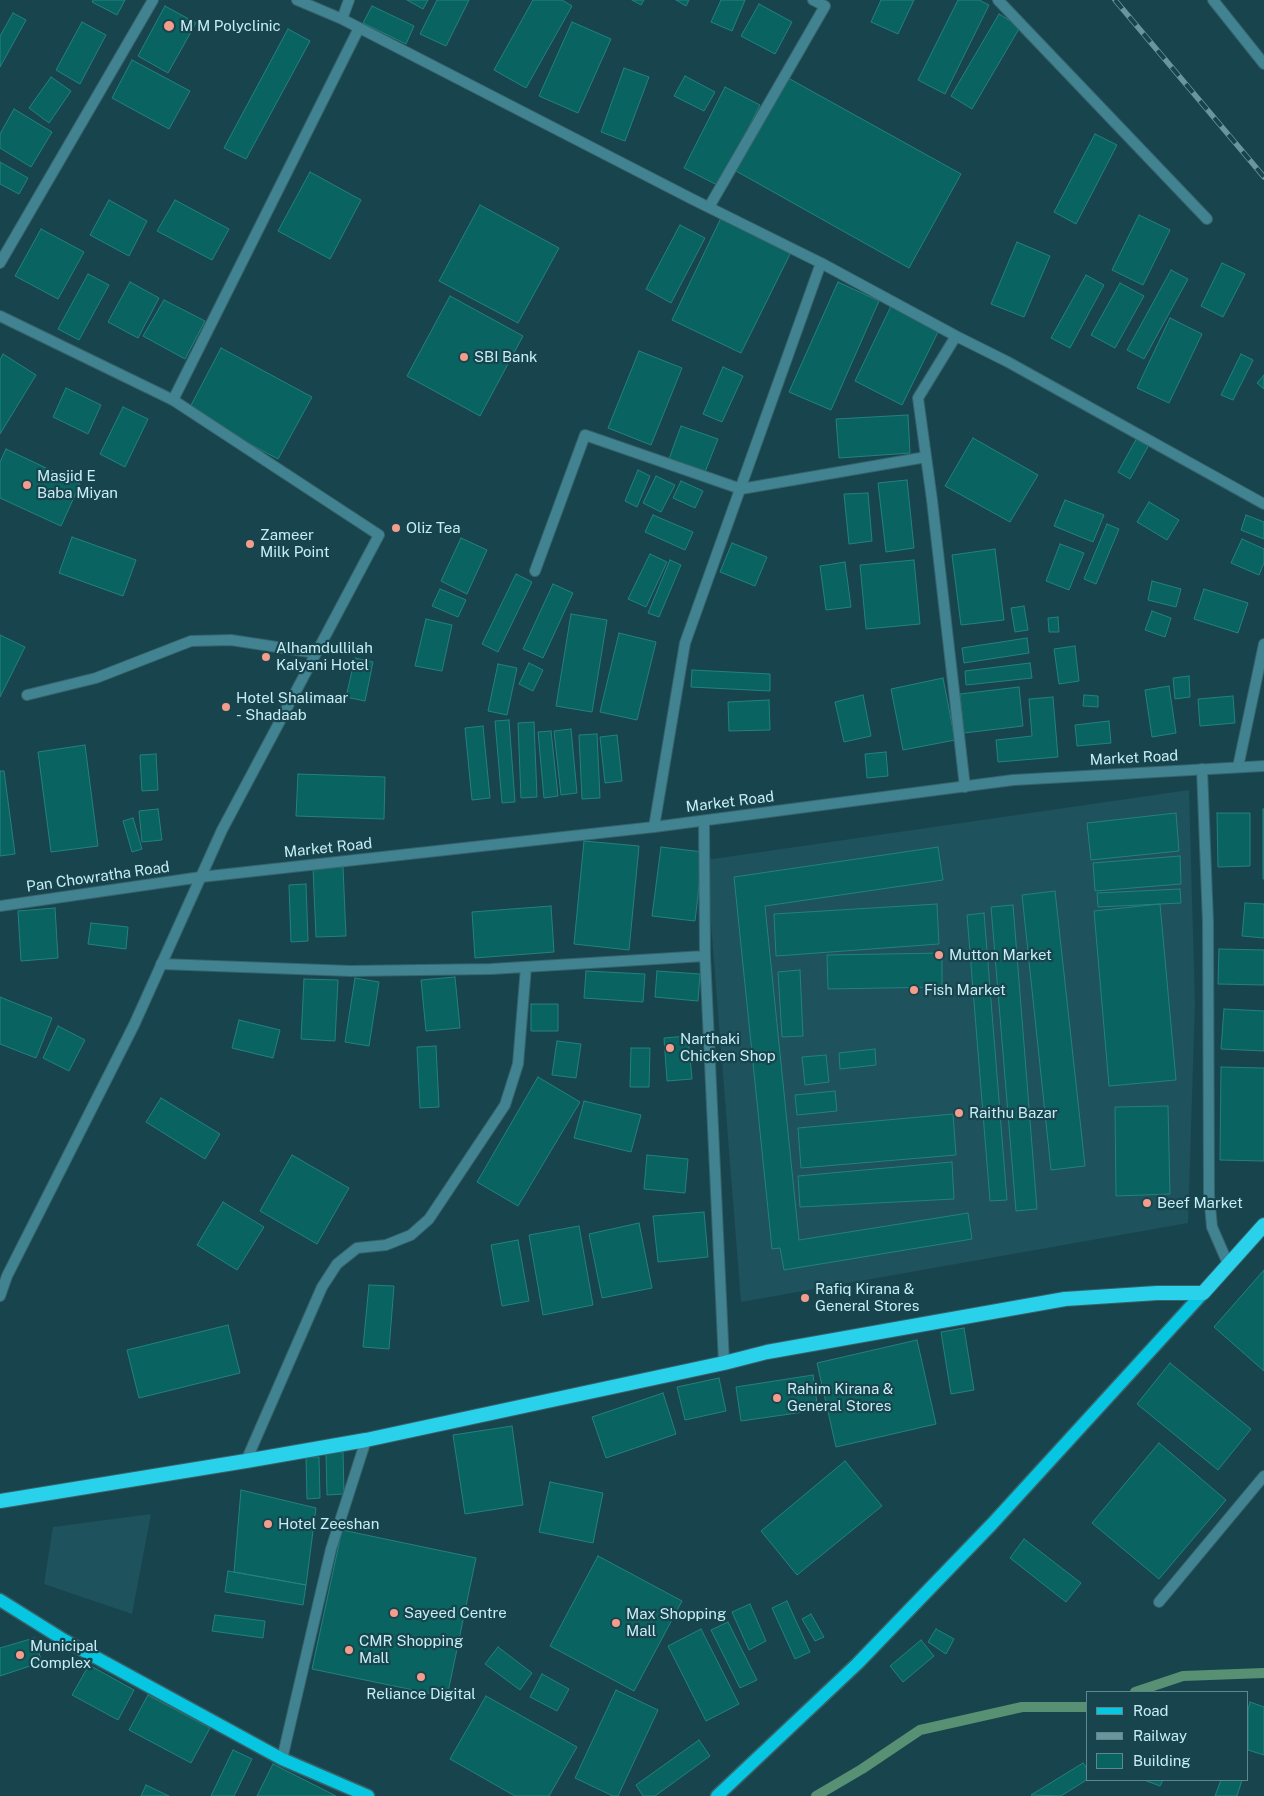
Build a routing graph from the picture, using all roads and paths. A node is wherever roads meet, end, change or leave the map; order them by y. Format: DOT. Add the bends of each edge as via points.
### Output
graph roads {
  1 [pos="153,0"];
  2 [pos="297,0"];
  3 [pos="349,0"];
  4 [pos="813,0"];
  5 [pos="998,0"];
  6 [pos="1213,0"];
  7 [pos="342,19"];
  8 [pos="359,28"];
  9 [pos="1264,64"];
  10 [pos="709,207"];
  11 [pos="1207,219"];
  12 [pos="0,263"];
  13 [pos="821,263"];
  14 [pos="0,316"];
  15 [pos="956,336"];
  16 [pos="173,400"];
  17 [pos="926,457"];
  18 [pos="741,489"];
  19 [pos="1264,504"];
  20 [pos="535,571"];
  21 [pos="1264,644"];
  22 [pos="316,653"];
  23 [pos="28,695"];
  24 [pos="1264,766"];
  25 [pos="1238,767"];
  26 [pos="1202,769"];
  27 [pos="965,787"];
  28 [pos="704,821"];
  29 [pos="654,827"];
  30 [pos="201,877"];
  31 [pos="0,906"];
  32 [pos="705,956"];
  33 [pos="161,964"];
  34 [pos="526,967"];
  35 [pos="1264,1225"];
  36 [pos="1229,1266"];
  37 [pos="3,1274"];
  38 [pos="1203,1293"];
  39 [pos="0,1296"];
  40 [pos="724,1363"];
  41 [pos="366,1440"];
  42 [pos="246,1461"];
  43 [pos="1264,1476"];
  44 [pos="0,1501"];
  45 [pos="0,1600"];
  46 [pos="1159,1602"];
  47 [pos="282,1759"];
  48 [pos="368,1796"];
  49 [pos="717,1796"];
  1 -- 12 [label="street"];
  2 -- 7 [label="street"];
  3 -- 7 [label="street"];
  4 -- 10 [label="street" via="824,6"];
  5 -- 11 [label="street"];
  6 -- 9 [label="street"];
  7 -- 8 [label="street"];
  8 -- 10 [label="street"];
  8 -- 16 [label="street"];
  10 -- 13 [label="street"];
  13 -- 15 [label="street"];
  13 -- 18 [label="street"];
  14 -- 16 [label="street"];
  15 -- 17 [label="street" via="918,398"];
  15 -- 19 [label="street"];
  16 -- 22 [label="street" via="379,535"];
  17 -- 18 [label="street"];
  17 -- 27 [label="street"];
  18 -- 20 [label="street" via="585,435"];
  18 -- 29 [label="street" via="686,643"];
  21 -- 25 [label="street"];
  22 -- 23 [label="street" via="231,640 191,641 96,678"];
  22 -- 30 [label="street" via="222,830"];
  24 -- 25 [label="street, Market Road"];
  25 -- 26 [label="street, Market Road"];
  26 -- 27 [label="street, Market Road" via="1013,780"];
  26 -- 36 [label="street" via="1208,922 1209,1194 1212,1227"];
  27 -- 28 [label="street, Market Road"];
  28 -- 29 [label="street, Market Road"];
  28 -- 32 [label="street"];
  29 -- 30 [label="street, Market Road"];
  30 -- 31 [label="street, Pan Chowratha Road"];
  30 -- 33 [label="street"];
  32 -- 34 [label="street"];
  32 -- 40 [label="street"];
  33 -- 34 [label="street" via="351,971"];
  33 -- 37 [label="street" via="134,1025"];
  34 -- 42 [label="street" via="518,1064 505,1105 429,1219 411,1235 386,1245 357,1248 336,1264 322,1287"];
  35 -- 36 [label="highway"];
  36 -- 38 [label="highway"];
  37 -- 39 [label="street"];
  38 -- 40 [label="highway" via="1064,1298 767,1352"];
  38 -- 49 [label="main road" via="992,1524 884,1636"];
  40 -- 41 [label="highway"];
  41 -- 42 [label="highway"];
  41 -- 47 [label="street" via="331,1549"];
  42 -- 44 [label="highway"];
  43 -- 46 [label="street"];
  45 -- 47 [label="main road" via="64,1640"];
  47 -- 48 [label="main road"];
}
